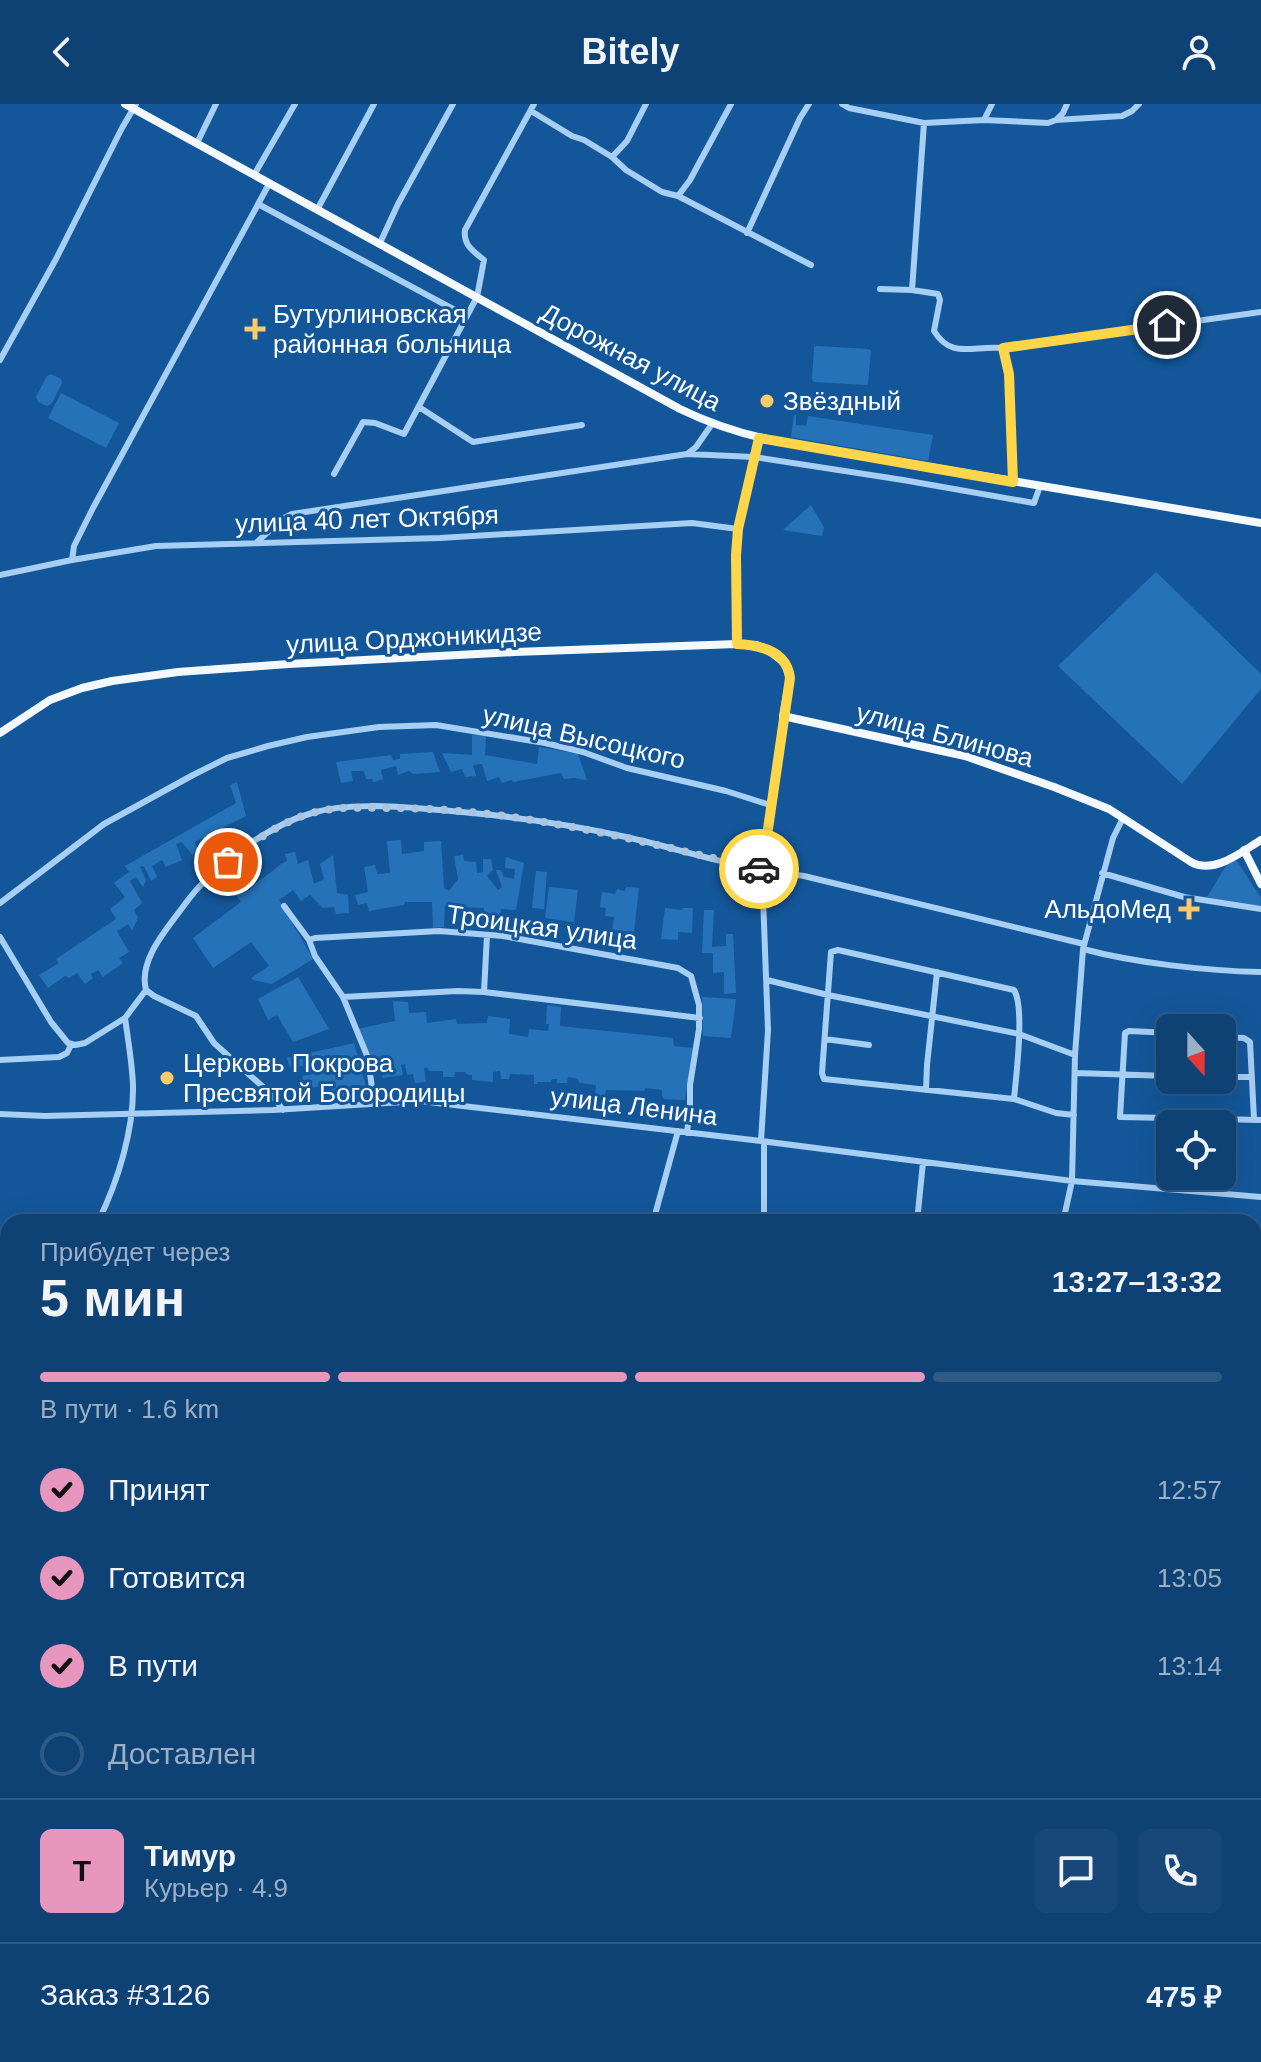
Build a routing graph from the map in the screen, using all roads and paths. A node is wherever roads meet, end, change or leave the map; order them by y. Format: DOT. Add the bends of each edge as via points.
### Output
graph roads {
  1 [pos="216,104"];
  2 [pos="295,104"];
  3 [pos="374,104"];
  4 [pos="453,104"];
  5 [pos="646,104"];
  6 [pos="731,104"];
  7 [pos="809,104"];
  8 [pos="842,104"];
  9 [pos="992,104"];
  10 [pos="1067,104"];
  11 [pos="1139,104"];
  12 [pos="131,106"];
  13 [pos="532,107"];
  14 [pos="984,120"];
  15 [pos="1056,120"];
  16 [pos="924,123"];
  17 [pos="197,143"];
  18 [pos="612,157"];
  19 [pos="254,175"];
  20 [pos="269,184"];
  21 [pos="678,196"];
  22 [pos="258,204"];
  23 [pos="317,210"];
  24 [pos="747,233"];
  25 [pos="380,243"];
  26 [pos="811,265"];
  27 [pos="880,289"];
  28 [pos="912,290"];
  29 [pos="477,297"];
  30 [pos="1261,312"];
  31 [pos="466,316"];
  32 [pos="1003,348"];
  33 [pos="0,360"];
  34 [pos="419,407"];
  35 [pos="712,424"];
  36 [pos="582,425"];
  37 [pos="759,438"];
  38 [pos="687,454"];
  39 [pos="754,457"];
  40 [pos="334,474"];
  41 [pos="1013,482"];
  42 [pos="1040,486"];
  43 [pos="1261,523"];
  44 [pos="738,529"];
  45 [pos="256,543"];
  46 [pos="72,560"];
  47 [pos="0,575"];
  48 [pos="737,644"];
  49 [pos="783,716"];
  50 [pos="0,733"];
  51 [pos="770,805"];
  52 [pos="1123,818"];
  53 [pos="1261,840"];
  54 [pos="1244,850"];
  55 [pos="762,870"];
  56 [pos="1102,873"];
  57 [pos="1261,884"];
  58 [pos="0,903"];
  59 [pos="284,906"];
  60 [pos="1261,909"];
  61 [pos="487,935"];
  62 [pos="0,937"];
  63 [pos="309,940"];
  64 [pos="1083,946"];
  65 [pos="698,969"];
  66 [pos="937,972"];
  67 [pos="1261,972"];
  68 [pos="691,976"];
  69 [pos="767,980"];
  70 [pos="146,990"];
  71 [pos="484,992"];
  72 [pos="828,995"];
  73 [pos="343,997"];
  74 [pos="932,1017"];
  75 [pos="125,1018"];
  76 [pos="700,1018"];
  77 [pos="1156,1033"];
  78 [pos="1019,1034"];
  79 [pos="1236,1038"];
  80 [pos="825,1039"];
  81 [pos="71,1045"];
  82 [pos="869,1045"];
  83 [pos="1075,1055"];
  84 [pos="0,1060"];
  85 [pos="1075,1073"];
  86 [pos="1122,1074"];
  87 [pos="1156,1075"];
  88 [pos="1236,1077"];
  89 [pos="1252,1077"];
  90 [pos="926,1090"];
  91 [pos="1014,1099"];
  92 [pos="374,1103"];
  93 [pos="283,1110"];
  94 [pos="0,1114"];
  95 [pos="130,1114"];
  96 [pos="1074,1115"];
  97 [pos="1258,1120"];
  98 [pos="678,1131"];
  99 [pos="687,1133"];
  100 [pos="763,1141"];
  101 [pos="923,1162"];
  102 [pos="1072,1181"];
  103 [pos="1261,1197"];
  104 [pos="101,1214"];
  105 [pos="655,1214"];
  106 [pos="764,1214"];
  107 [pos="918,1214"];
  108 [pos="1065,1214"];
  1 -- 17 [label="street"];
  2 -- 19 [label="street"];
  3 -- 23 [label="street"];
  4 -- 25 [label="street"];
  5 -- 18 [label="street"];
  6 -- 21 [label="street"];
  7 -- 24 [label="street"];
  8 -- 16 [label="street"];
  9 -- 14 [label="street"];
  10 -- 15 [label="street"];
  11 -- 15 [label="street" via="1122,116"];
  12 -- 17 [label="main road, Дорожная улица"];
  12 -- 33 [label="street"];
  13 -- 18 [label="street"];
  13 -- 29 [label="street" via="465,230 468,246 484,260"];
  14 -- 15 [label="street"];
  14 -- 16 [label="street"];
  16 -- 28 [label="street"];
  17 -- 19 [label="main road, Дорожная улица"];
  18 -- 21 [label="street" via="662,192"];
  19 -- 20 [label="main road, Дорожная улица"];
  20 -- 22 [label="street"];
  20 -- 23 [label="main road, Дорожная улица"];
  21 -- 24 [label="street"];
  22 -- 31 [label="street"];
  22 -- 46 [label="street" via="89,516"];
  23 -- 25 [label="main road, Дорожная улица"];
  24 -- 26 [label="street"];
  25 -- 29 [label="main road, Дорожная улица"];
  27 -- 28 [label="street"];
  28 -- 32 [label="street" via="938,294 934,331 951,349"];
  29 -- 31 [label="street"];
  29 -- 35 [label="main road, Дорожная улица"];
  30 -- 32 [label="street"];
  31 -- 34 [label="street"];
  32 -- 41 [label="street" via="1009,374"];
  34 -- 36 [label="street" via="473,442"];
  34 -- 40 [label="street" via="404,434 363,422"];
  35 -- 37 [label="main road, Дорожная улица"];
  35 -- 38 [label="street"];
  37 -- 39 [label="street"];
  37 -- 41 [label="main road, Дорожная улица"];
  38 -- 39 [label="street"];
  38 -- 45 [label="street" via="292,514"];
  39 -- 42 [label="street" via="1034,503"];
  39 -- 44 [label="street"];
  41 -- 42 [label="main road, Дорожная улица"];
  42 -- 43 [label="main road, Дорожная улица"];
  44 -- 45 [label="street, улица 40 лет Октября" via="692,523"];
  44 -- 48 [label="street"];
  45 -- 46 [label="street, улица 40 лет Октября" via="156,546"];
  46 -- 47 [label="street, улица 40 лет Октября"];
  48 -- 49 [label="main road, улица Орджоникидзе" via="767,649 785,663 790,678"];
  48 -- 50 [label="main road, улица Орджоникидзе" via="178,672 82,688 50,700"];
  49 -- 51 [label="street"];
  49 -- 52 [label="main road, улица Блинова" via="994,764"];
  51 -- 55 [label="street"];
  51 -- 58 [label="street, улица Высоцкого" via="545,743 436,725 379,727 307,737 227,758 104,824"];
  52 -- 54 [label="main road, улица Блинова" via="1197,866 1213,866"];
  52 -- 56 [label="street"];
  53 -- 54 [label="main road, улица Блинова"];
  54 -- 57 [label="main road"];
  55 -- 64 [label="street"];
  55 -- 69 [label="street"];
  55 -- 70 [label="street" via="623,836 491,814 405,807 314,812 255,841 197,890 149,956"];
  56 -- 60 [label="street" via="1192,899"];
  56 -- 64 [label="street"];
  59 -- 63 [label="street"];
  61 -- 63 [label="street, Троицкая улица" via="439,931"];
  61 -- 68 [label="street, Троицкая улица" via="678,968"];
  61 -- 71 [label="street"];
  62 -- 81 [label="street" via="51,1022"];
  63 -- 73 [label="street"];
  64 -- 67 [label="street" via="1163,963"];
  64 -- 83 [label="street"];
  65 -- 68 [label="street"];
  66 -- 72 [label="street" via="835,950"];
  66 -- 74 [label="street"];
  66 -- 78 [label="street" via="1014,990"];
  68 -- 76 [label="street"];
  69 -- 72 [label="street"];
  69 -- 100 [label="street"];
  70 -- 75 [label="street"];
  70 -- 93 [label="street" via="196,1016 214,1043"];
  71 -- 73 [label="street"];
  71 -- 76 [label="street"];
  72 -- 74 [label="street"];
  72 -- 80 [label="street"];
  73 -- 92 [label="street" via="368,1058"];
  74 -- 78 [label="street"];
  74 -- 90 [label="street"];
  75 -- 81 [label="street" via="85,1043"];
  75 -- 95 [label="street" via="131,1048"];
  76 -- 99 [label="street"];
  77 -- 86 [label="street" via="1127,1032"];
  78 -- 83 [label="street"];
  78 -- 91 [label="street"];
  79 -- 89 [label="street" via="1249,1040"];
  80 -- 82 [label="street"];
  80 -- 90 [label="street" via="822,1075 827,1080"];
  81 -- 84 [label="street" via="64,1056"];
  83 -- 85 [label="street"];
  85 -- 86 [label="street"];
  85 -- 96 [label="street"];
  86 -- 87 [label="street"];
  86 -- 97 [label="street" via="1120,1117"];
  88 -- 89 [label="street"];
  89 -- 97 [label="street"];
  90 -- 91 [label="street"];
  91 -- 96 [label="street"];
  92 -- 93 [label="street, улица Ленина"];
  92 -- 98 [label="street, улица Ленина" via="431,1102"];
  93 -- 95 [label="street, улица Ленина"];
  94 -- 95 [label="street, улица Ленина"];
  95 -- 104 [label="street"];
  96 -- 102 [label="street"];
  98 -- 99 [label="street, улица Ленина"];
  98 -- 105 [label="street"];
  99 -- 100 [label="street, улица Ленина"];
  100 -- 101 [label="street, улица Ленина"];
  100 -- 106 [label="street"];
  101 -- 102 [label="street, улица Ленина"];
  101 -- 107 [label="street"];
  102 -- 103 [label="street, улица Ленина"];
  102 -- 108 [label="street"];
}
